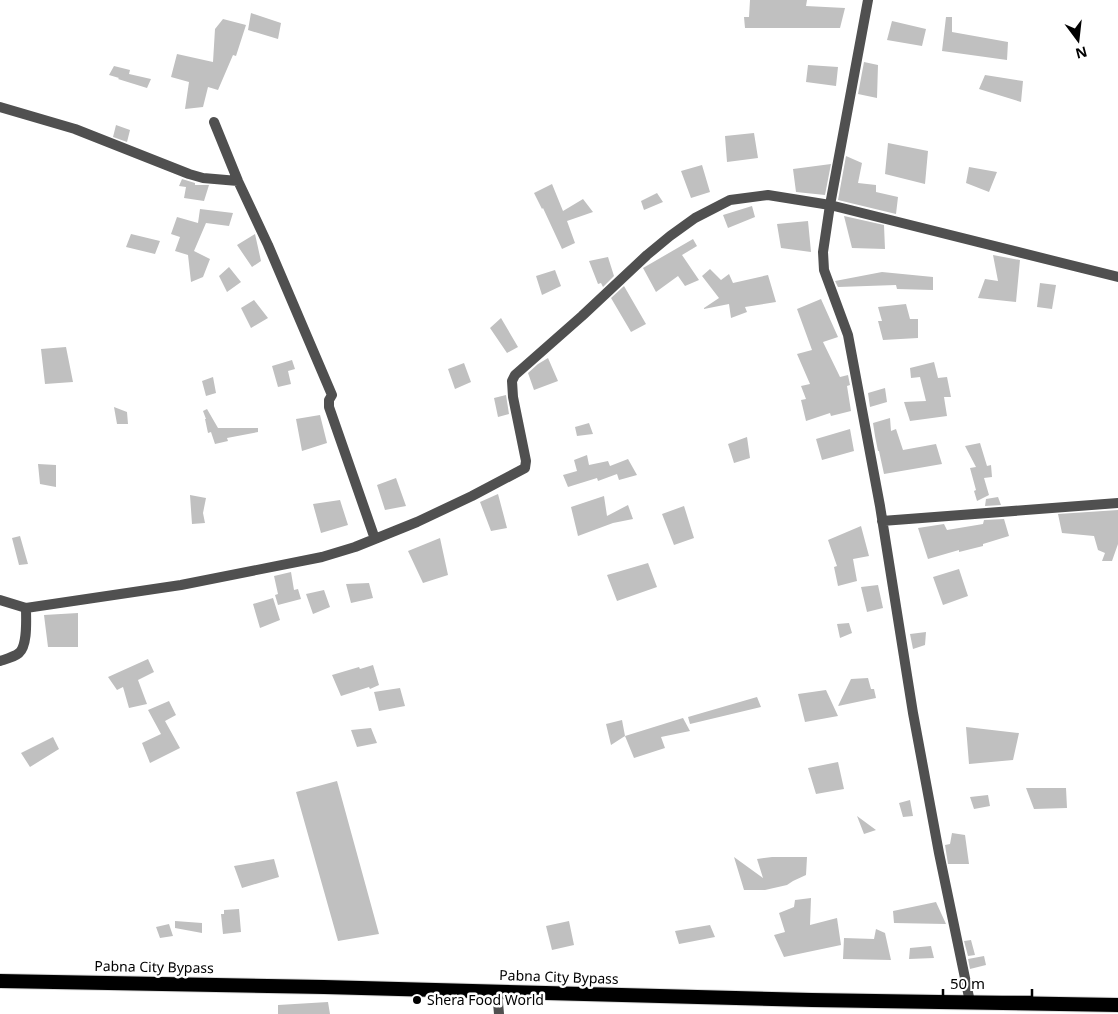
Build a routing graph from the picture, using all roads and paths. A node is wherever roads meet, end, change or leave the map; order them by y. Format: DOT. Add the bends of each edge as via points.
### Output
graph roads {
  1 [pos="868,0"];
  2 [pos="0,107"];
  3 [pos="214,122"];
  4 [pos="238,181"];
  5 [pos="830,205"];
  6 [pos="1118,277"];
  7 [pos="1118,503"];
  8 [pos="882,521"];
  9 [pos="375,539"];
  10 [pos="0,600"];
  11 [pos="26,608"];
  12 [pos="0,661"];
  13 [pos="0,981"];
  14 [pos="497,991"];
  15 [pos="1118,1005"];
  16 [pos="963,1006"];
  17 [pos="499,1014"];
  1 -- 5 [label="street"];
  2 -- 4 [label="street" via="75,129 189,174"];
  3 -- 4 [label="street"];
  4 -- 9 [label="street" via="332,395 329,407"];
  5 -- 6 [label="street"];
  5 -- 8 [label="street" via="823,252 824,270 848,335"];
  5 -- 9 [label="street" via="768,195 730,200 695,218 647,255 515,375 513,398 525,468"];
  7 -- 8 [label="street"];
  8 -- 16 [label="street"];
  9 -- 11 [label="street" via="322,557 181,585"];
  10 -- 11 [label="street"];
  11 -- 12 [label="street" via="24,648"];
  13 -- 14 [label="highway, Pabna City Bypass"];
  14 -- 16 [label="highway, Pabna City Bypass"];
  14 -- 17 [label="street"];
  15 -- 16 [label="highway, Pabna City Bypass"];
}
